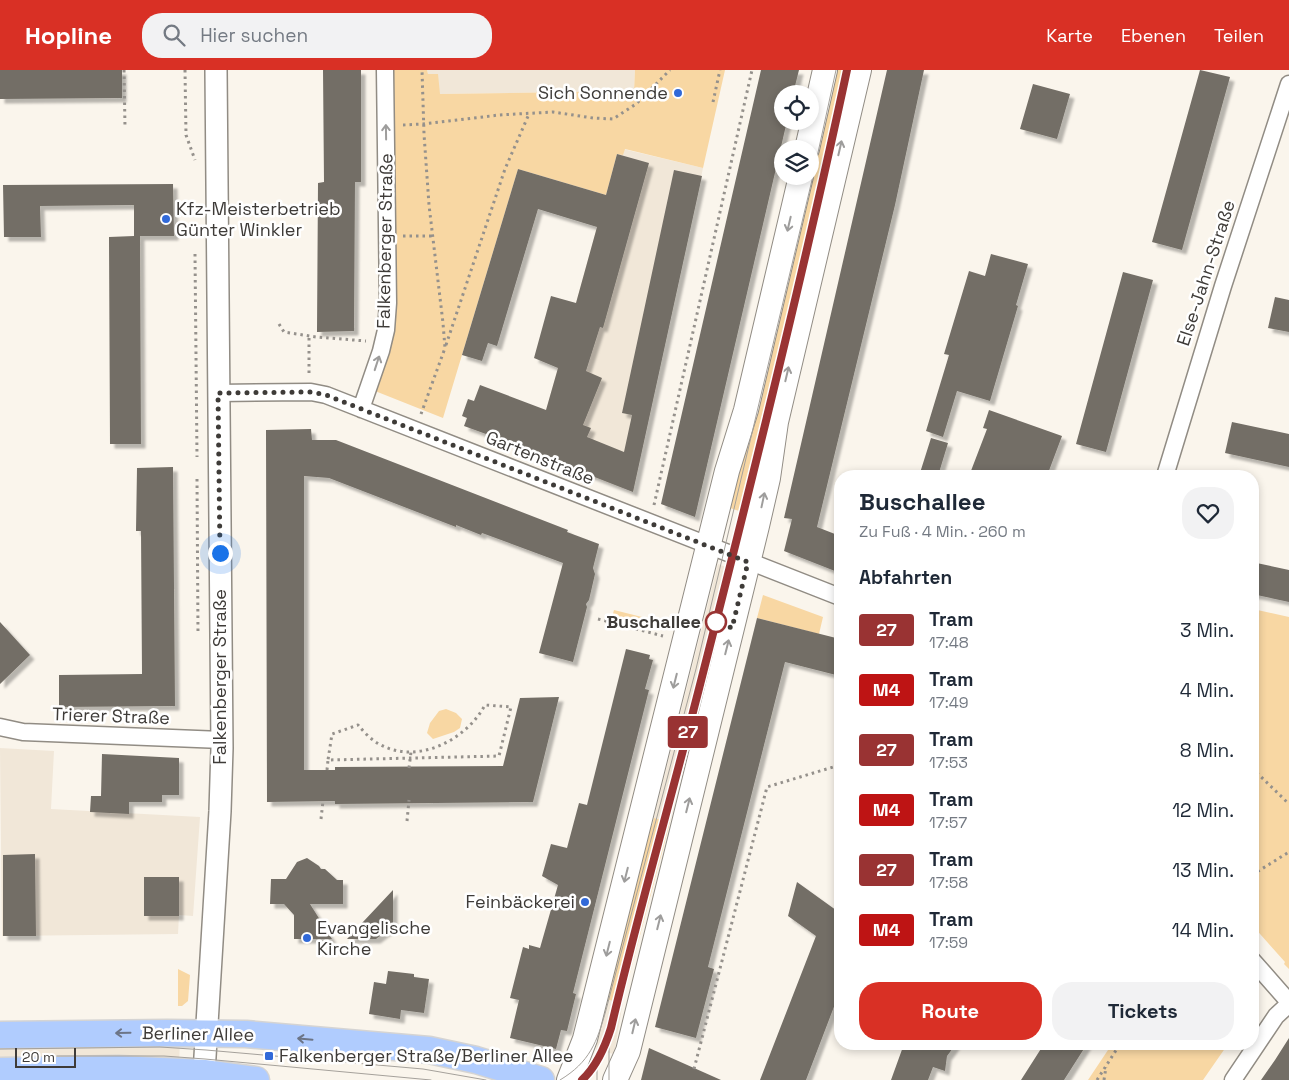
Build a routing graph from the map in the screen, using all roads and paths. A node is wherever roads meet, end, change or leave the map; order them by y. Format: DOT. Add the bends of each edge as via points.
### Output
graph roads {
  1 [pos="124,70"];
  2 [pos="185,70"];
  3 [pos="216,70"];
  4 [pos="385,70"];
  5 [pos="422,70"];
  6 [pos="670,70"];
  7 [pos="720,70"];
  8 [pos="752,70"];
  9 [pos="825,70"];
  10 [pos="859,70"];
  11 [pos="1289,84"];
  12 [pos="712,102"];
  13 [pos="529,114"];
  14 [pos="423,124"];
  15 [pos="125,127"];
  16 [pos="809,140"];
  17 [pos="196,161"];
  18 [pos="798,185"];
  19 [pos="388,236"];
  20 [pos="433,236"];
  21 [pos="196,247"];
  22 [pos="279,324"];
  23 [pos="309,336"];
  24 [pos="383,342"];
  25 [pos="445,348"];
  26 [pos="309,373"];
  27 [pos="218,393"];
  28 [pos="362,409"];
  29 [pos="421,415"];
  30 [pos="196,458"];
  31 [pos="1167,470"];
  32 [pos="197,476"];
  33 [pos="654,505"];
  34 [pos="708,546"];
  35 [pos="748,562"];
  36 [pos="834,595"];
  37 [pos="598,619"];
  38 [pos="668,637"];
  39 [pos="198,638"];
  40 [pos="0,727"];
  41 [pos="222,740"];
  42 [pos="411,752"];
  43 [pos="411,758"];
  44 [pos="328,760"];
  45 [pos="834,767"];
  46 [pos="409,768"];
  47 [pos="327,770"];
  48 [pos="1259,775"];
  49 [pos="409,800"];
  50 [pos="323,801"];
  51 [pos="1289,804"];
  52 [pos="321,819"];
  53 [pos="406,821"];
  54 [pos="1289,852"];
  55 [pos="1259,871"];
  56 [pos="1259,968"];
  57 [pos="1289,1003"];
  58 [pos="207,1034"];
  59 [pos="0,1035"];
  60 [pos="1259,1041"];
  61 [pos="1116,1050"];
  62 [pos="1253,1050"];
  63 [pos="1107,1064"];
  64 [pos="694,1069"];
  65 [pos="0,1071"];
  66 [pos="204,1073"];
  67 [pos="256,1080"];
  68 [pos="542,1080"];
  69 [pos="569,1080"];
  70 [pos="615,1080"];
  71 [pos="1097,1080"];
  72 [pos="1104,1080"];
  73 [pos="1233,1080"];
  1 -- 15 [label="path"];
  2 -- 17 [label="path" via="186,135"];
  3 -- 27 [label="street, Falkenberger Straße"];
  19 -- 4 [label="street, Falkenberger Straße, one-way"];
  5 -- 14 [label="path"];
  6 -- 13 [label="path" via="636,104 613,119 553,112"];
  7 -- 12 [label="path"];
  8 -- 33 [label="path"];
  9 -- 16 [label="main road"];
  35 -- 10 [label="main road, one-way" via="768,478 778,412"];
  11 -- 31 [label="street, Else-Jahn-Straße"];
  13 -- 14 [label="path"];
  13 -- 25 [label="path" via="505,169"];
  14 -- 20 [label="path"];
  18 -- 34 [label="main road, one-way" via="746,410 726,471"];
  19 -- 20 [label="path"];
  19 -- 24 [label="street, Falkenberger Straße" via="388,303"];
  20 -- 25 [label="path"];
  21 -- 30 [label="path"];
  22 -- 23 [label="path" via="284,332"];
  23 -- 24 [label="path"];
  23 -- 26 [label="path"];
  28 -- 24 [label="street, Falkenberger Straße, one-way"];
  25 -- 29 [label="path"];
  27 -- 28 [label="street, Gartenstraße" via="311,392"];
  27 -- 41 [label="street, Falkenberger Straße"];
  28 -- 34 [label="street, Gartenstraße"];
  32 -- 39 [label="path"];
  34 -- 35 [label="street, Gartenstraße"];
  34 -- 69 [label="main road, one-way" via="585,1040"];
  35 -- 36 [label="street, Gartenstraße"];
  70 -- 35 [label="main road, one-way" via="628,1051"];
  37 -- 38 [label="path"];
  40 -- 41 [label="street, Trierer Straße" via="23,732"];
  41 -- 58 [label="street, Falkenberger Straße"];
  42 -- 43 [label="path"];
  42 -- 43 [label="path" via="446,744 472,724 486,704 511,707 499,756"];
  42 -- 44 [label="path" via="380,745 358,725 332,734"];
  43 -- 44 [label="path"];
  43 -- 46 [label="path"];
  44 -- 47 [label="path"];
  45 -- 64 [label="path" via="767,787"];
  48 -- 51 [label="path"];
  49 -- 53 [label="path"];
  50 -- 52 [label="path"];
  54 -- 55 [label="path"];
  56 -- 57 [label="street"];
  57 -- 60 [label="street"];
  58 -- 59 [label="main road, Berliner Allee, one-way"];
  58 -- 66 [label="street, Falkenberger Straße"];
  68 -- 58 [label="main road, Berliner Allee, one-way" via="429,1050 246,1034"];
  61 -- 63 [label="path"];
  62 -- 73 [label="street"];
  63 -- 71 [label="path"];
  63 -- 72 [label="path"];
  65 -- 66 [label="main road, Berliner Allee" via="118,1069"];
  66 -- 67 [label="main road, Berliner Allee"];
}
